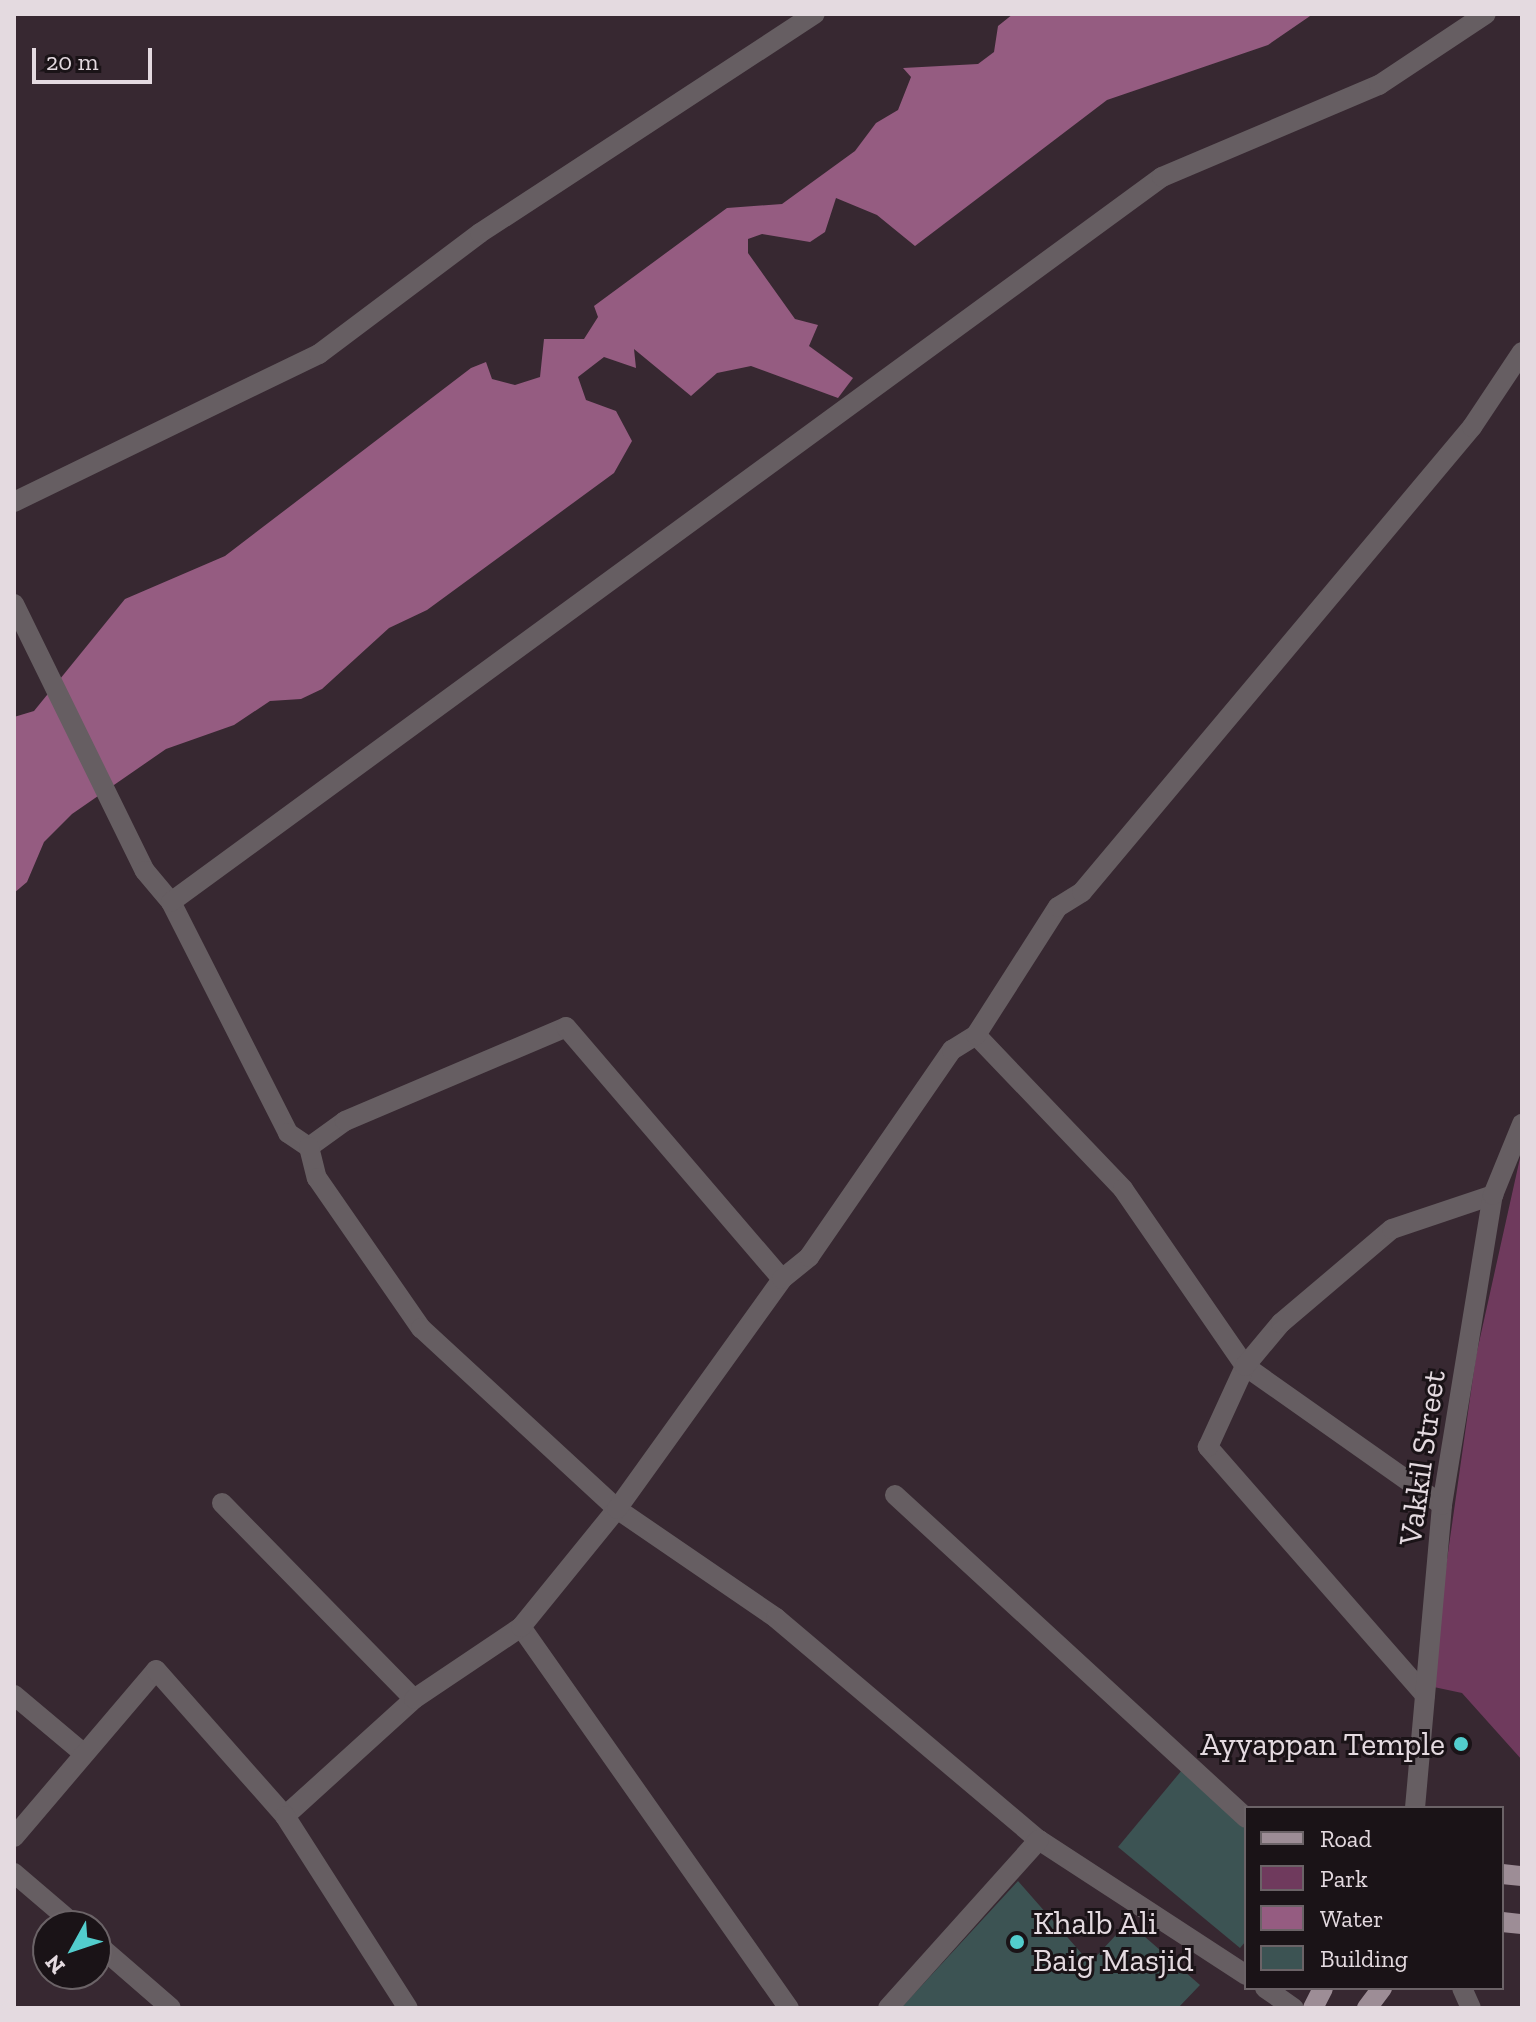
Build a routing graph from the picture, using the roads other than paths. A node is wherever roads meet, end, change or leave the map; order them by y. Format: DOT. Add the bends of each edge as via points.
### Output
graph roads {
  1 [pos="815,14"];
  2 [pos="1486,14"];
  3 [pos="1522,352"];
  4 [pos="14,502"];
  5 [pos="14,604"];
  6 [pos="171,902"];
  7 [pos="976,1035"];
  8 [pos="1522,1124"];
  9 [pos="309,1147"];
  10 [pos="1493,1195"];
  11 [pos="782,1279"];
  12 [pos="1245,1366"];
  13 [pos="895,1495"];
  14 [pos="222,1503"];
  15 [pos="1442,1505"];
  16 [pos="617,1509"];
  17 [pos="521,1627"];
  18 [pos="14,1695"];
  19 [pos="1425,1695"];
  20 [pos="414,1699"];
  21 [pos="83,1753"];
  22 [pos="1415,1806"];
  23 [pos="285,1816"];
  24 [pos="1244,1816"];
  25 [pos="14,1837"];
  26 [pos="1039,1840"];
  27 [pos="14,1873"];
  28 [pos="57,1910"];
  29 [pos="112,1957"];
  30 [pos="1244,1974"];
  31 [pos="1268,1990"];
  32 [pos="1322,1990"];
  33 [pos="1380,1990"];
  34 [pos="171,2008"];
  35 [pos="408,2008"];
  36 [pos="789,2008"];
  37 [pos="888,2008"];
  38 [pos="1294,2008"];
  39 [pos="1313,2008"];
  40 [pos="1367,2008"];
  1 -- 4 [label="street" via="480,233 319,354"];
  2 -- 6 [label="street" via="1379,85 1162,177"];
  3 -- 7 [label="street" via="1472,427 1082,892 1058,907"];
  5 -- 6 [label="street" via="145,871"];
  6 -- 9 [label="street" via="288,1133"];
  7 -- 11 [label="street" via="952,1050 809,1257"];
  7 -- 12 [label="street" via="1123,1189"];
  8 -- 10 [label="street, Vakkil Street"];
  9 -- 11 [label="street" via="345,1121 566,1027"];
  9 -- 16 [label="street" via="317,1178 421,1328"];
  10 -- 12 [label="street" via="1392,1229 1281,1323"];
  10 -- 15 [label="street, Vakkil Street"];
  11 -- 16 [label="street"];
  12 -- 15 [label="street"];
  12 -- 19 [label="street" via="1208,1447"];
  13 -- 24 [label="street"];
  14 -- 20 [label="street"];
  15 -- 19 [label="street, Vakkil Street"];
  16 -- 17 [label="street"];
  16 -- 26 [label="street" via="776,1618"];
  17 -- 20 [label="street"];
  17 -- 36 [label="street"];
  18 -- 21 [label="street"];
  19 -- 22 [label="street, Vakkil Street"];
  20 -- 23 [label="street"];
  21 -- 23 [label="street" via="156,1670"];
  21 -- 25 [label="street"];
  23 -- 35 [label="street"];
  26 -- 30 [label="street"];
  26 -- 37 [label="street"];
  27 -- 28 [label="street"];
  29 -- 34 [label="street"];
  31 -- 38 [label="street"];
  32 -- 39 [label="main road"];
  33 -- 40 [label="main road"];
}
